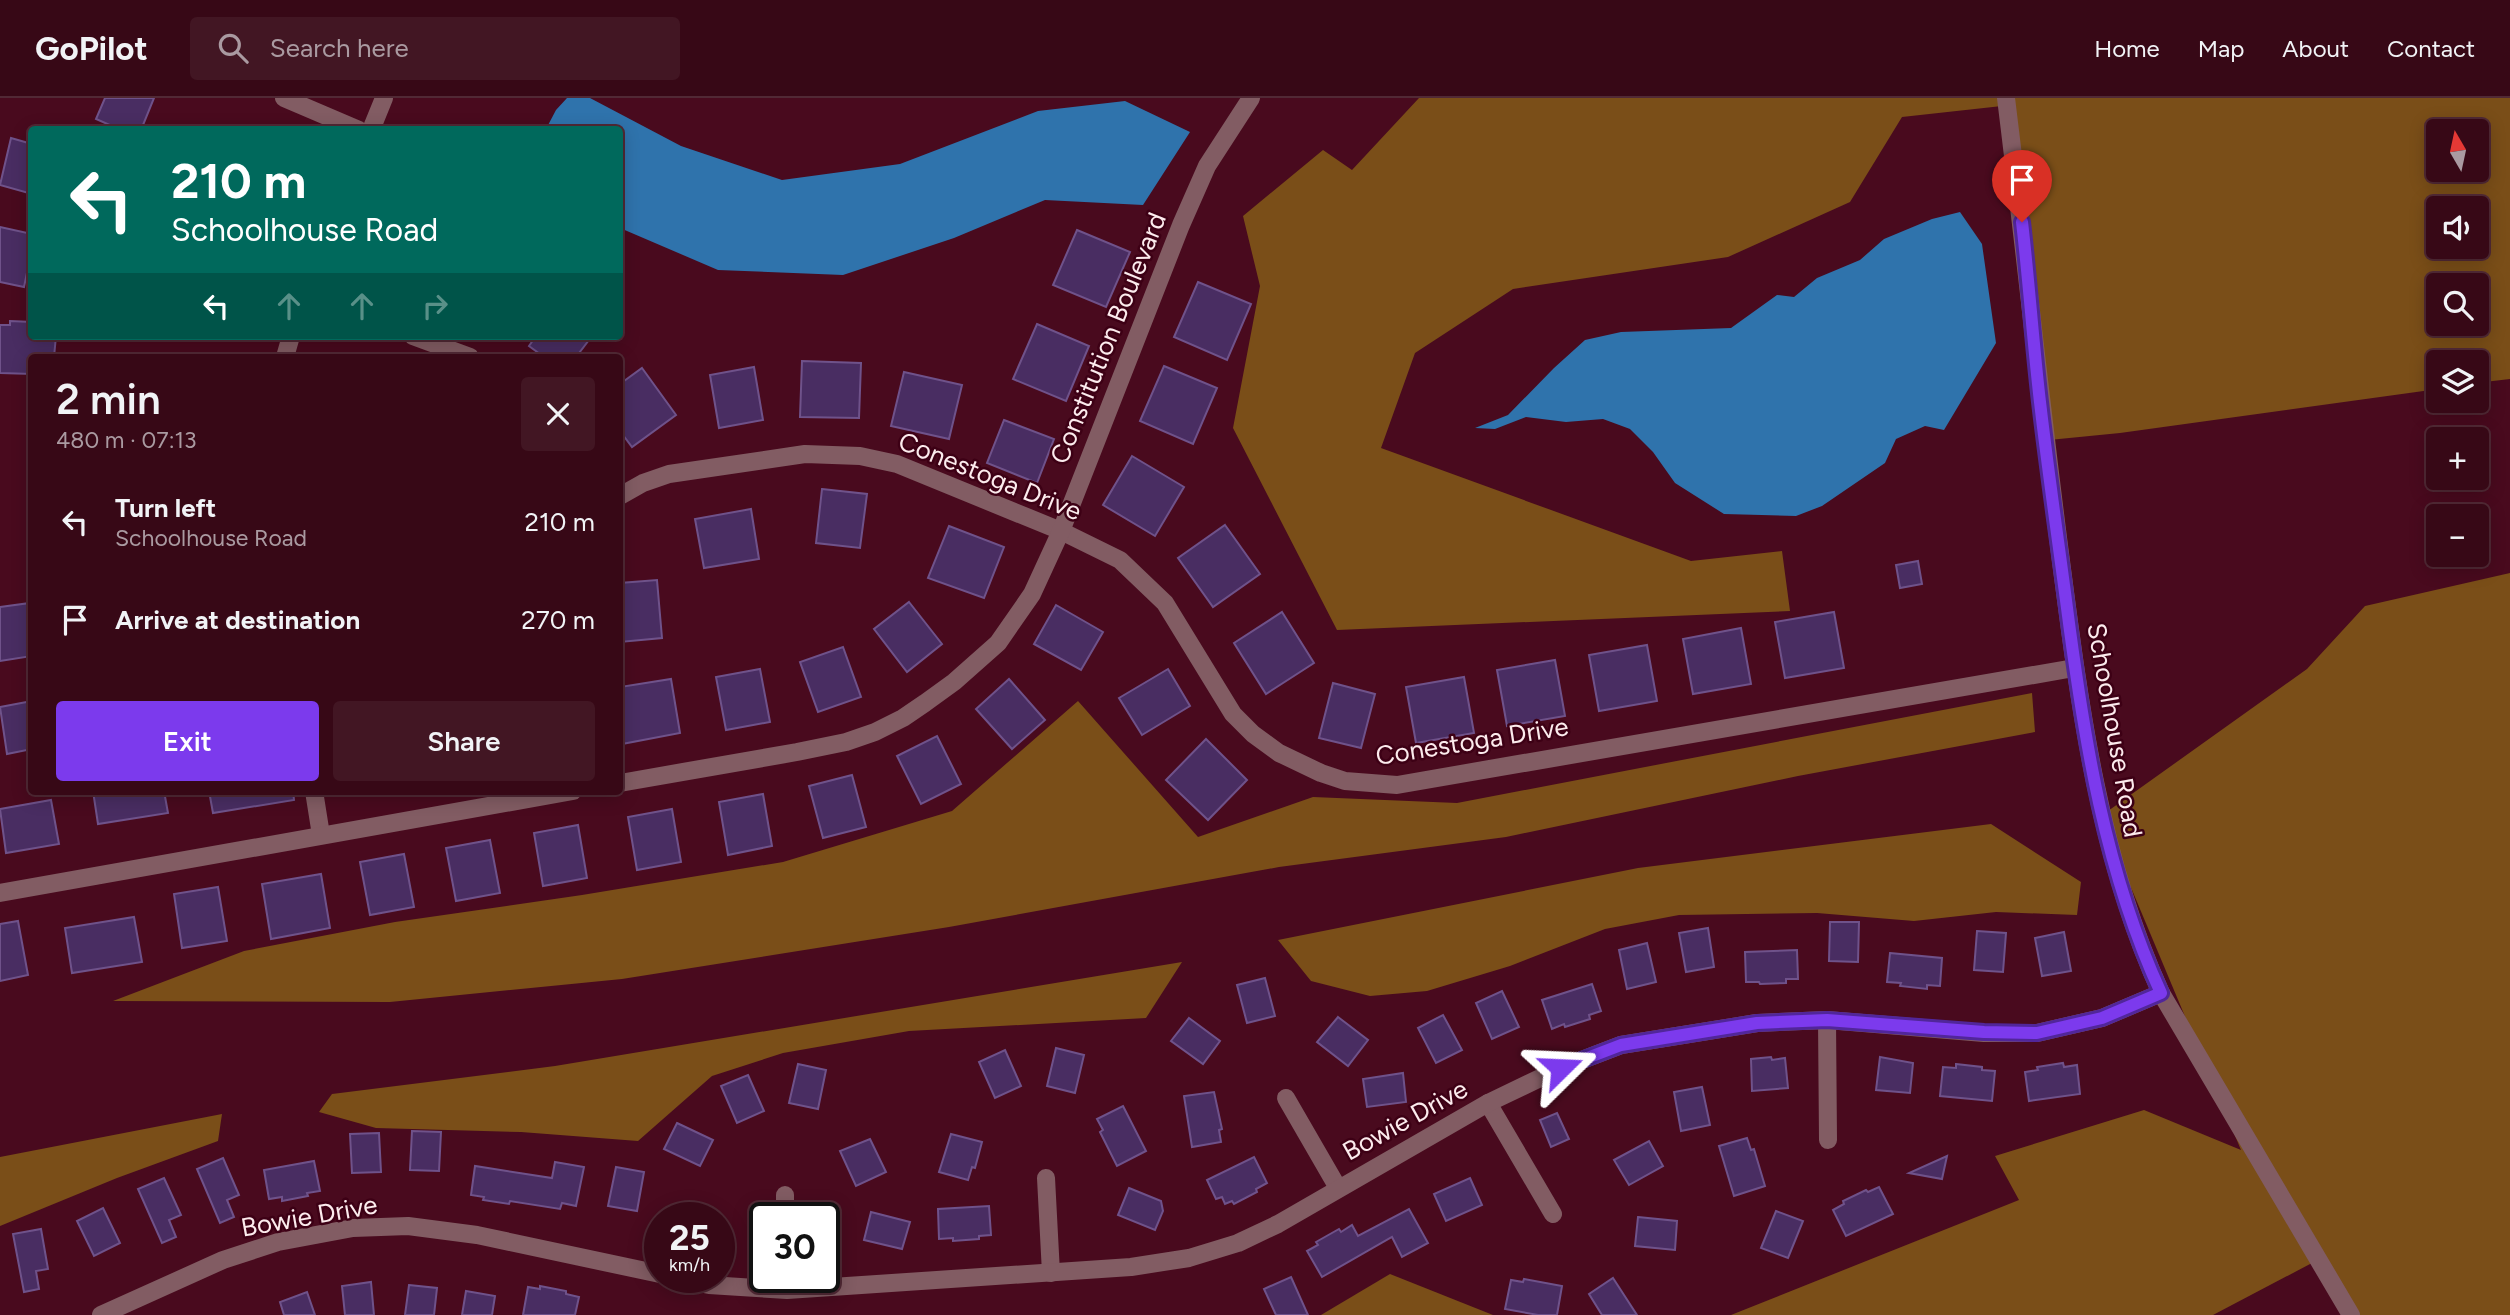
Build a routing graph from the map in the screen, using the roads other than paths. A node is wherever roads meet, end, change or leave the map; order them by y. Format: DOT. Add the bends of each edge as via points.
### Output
graph roads {
  1 [pos="284,98"];
  2 [pos="384,98"];
  3 [pos="1251,98"];
  4 [pos="2006,98"];
  5 [pos="350,126"];
  6 [pos="373,126"];
  7 [pos="424,340"];
  8 [pos="462,354"];
  9 [pos="623,494"];
  10 [pos="1061,531"];
  11 [pos="2074,668"];
  12 [pos="623,782"];
  13 [pos="315,795"];
  14 [pos="550,795"];
  15 [pos="321,835"];
  16 [pos="0,893"];
  17 [pos="2161,993"];
  18 [pos="1827,1020"];
  19 [pos="1286,1098"];
  20 [pos="1488,1103"];
  21 [pos="1828,1140"];
  22 [pos="1046,1178"];
  23 [pos="1338,1188"];
  24 [pos="785,1195"];
  25 [pos="785,1202"];
  26 [pos="1553,1214"];
  27 [pos="644,1271"];
  28 [pos="1051,1273"];
  29 [pos="840,1282"];
  30 [pos="101,1315"];
  31 [pos="2351,1315"];
  1 -- 5 [label="street"];
  2 -- 6 [label="street"];
  3 -- 10 [label="street, Constitution Boulevard" via="1196,189"];
  4 -- 11 [label="street, Schoolhouse Road"];
  7 -- 8 [label="street"];
  9 -- 10 [label="street, Conestoga Drive" via="669,474 805,454 860,456 897,464"];
  10 -- 11 [label="street, Conestoga Drive" via="1120,559 1165,603 1233,714 1253,734 1301,765 1345,781 1409,783"];
  10 -- 12 [label="street, Constitution Boulevard" via="1032,594 998,643 904,718 846,742"];
  11 -- 17 [label="street, Schoolhouse Road" via="2105,837"];
  13 -- 15 [label="street"];
  14 -- 15 [label="street"];
  15 -- 16 [label="street"];
  17 -- 18 [label="street, Bowie Drive" via="2102,1018 2037,1033"];
  17 -- 31 [label="street, Schoolhouse Road"];
  18 -- 20 [label="street, Bowie Drive" via="1757,1023 1621,1045"];
  18 -- 21 [label="street"];
  19 -- 23 [label="street"];
  20 -- 23 [label="street, Bowie Drive"];
  20 -- 26 [label="street"];
  22 -- 28 [label="street"];
  23 -- 28 [label="street, Bowie Drive" via="1238,1243 1189,1258"];
  24 -- 25 [label="street"];
  27 -- 30 [label="street, Bowie Drive" via="477,1235 408,1226 354,1228 278,1242 223,1259"];
  28 -- 29 [label="street, Bowie Drive"];
}
